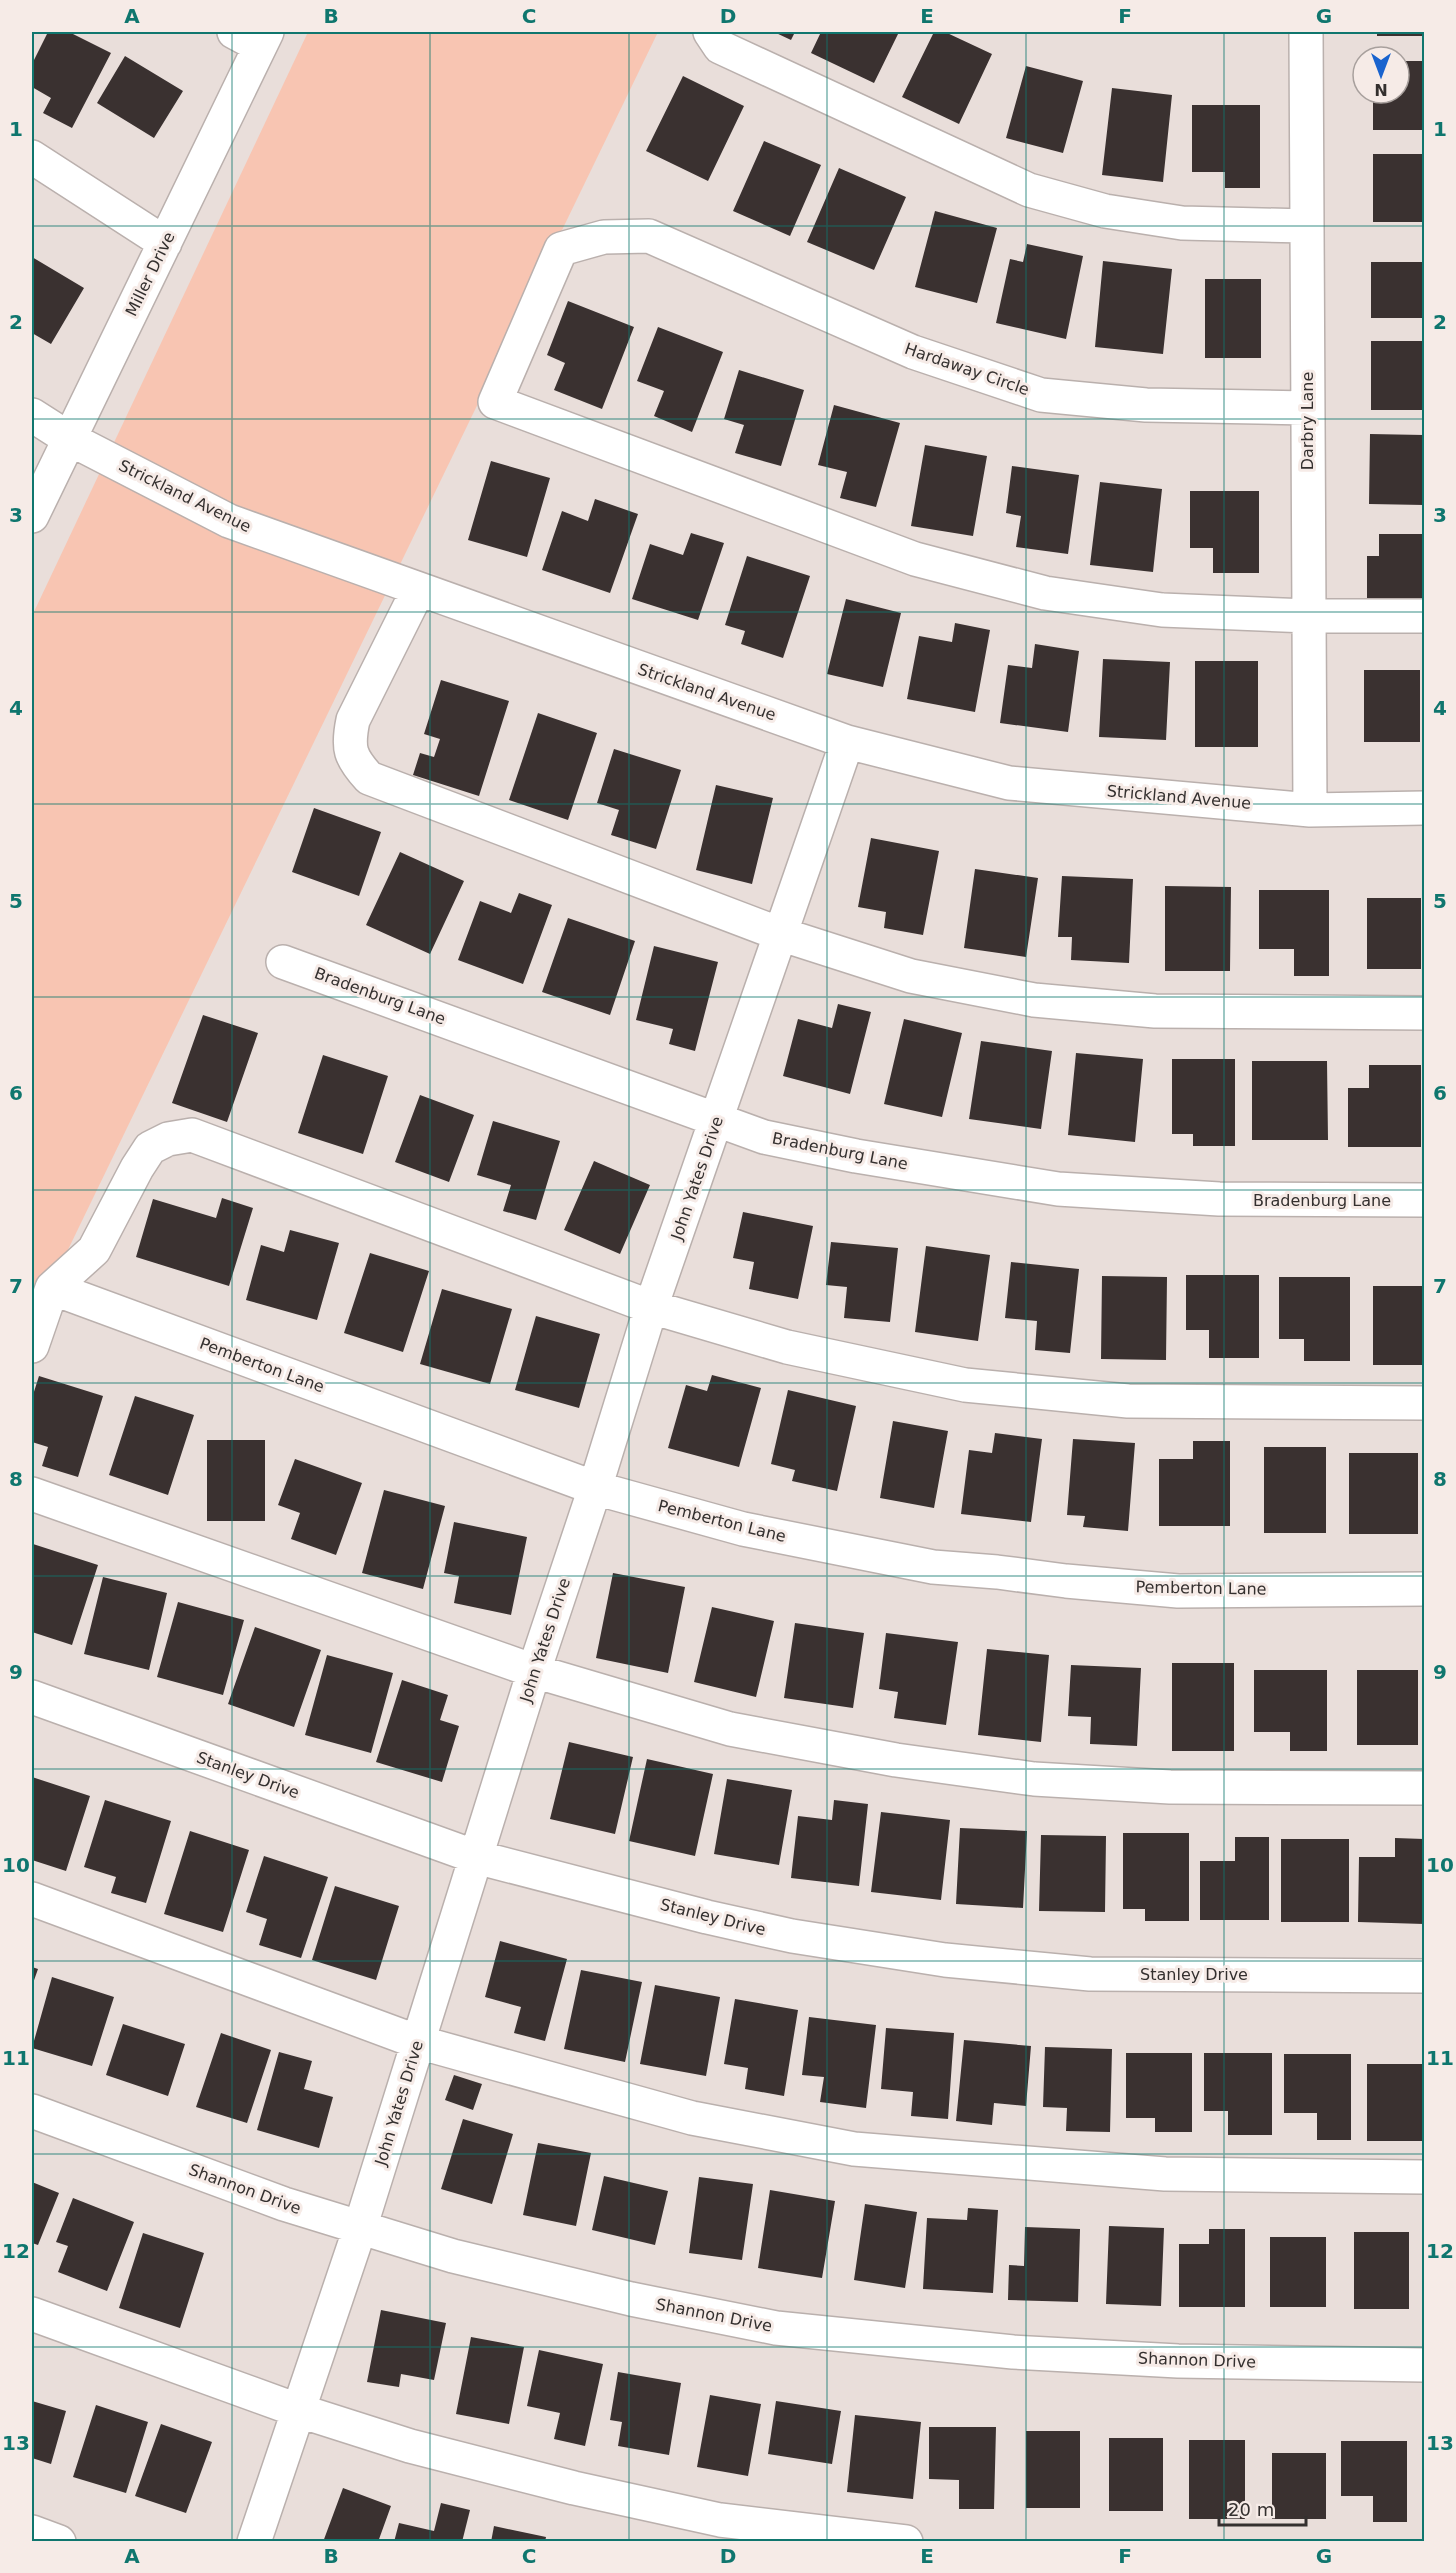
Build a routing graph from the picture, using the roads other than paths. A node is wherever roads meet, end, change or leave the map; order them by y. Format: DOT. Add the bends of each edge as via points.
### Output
graph roads {
  1 [pos="710,32"];
  2 [pos="1306,32"];
  3 [pos="254,36"];
  4 [pos="32,157"];
  5 [pos="1306,226"];
  6 [pos="165,243"];
  7 [pos="1306,408"];
  8 [pos="32,415"];
  9 [pos="68,438"];
  10 [pos="32,516"];
  11 [pos="418,590"];
  12 [pos="1308,616"];
  13 [pos="1425,616"];
  14 [pos="846,742"];
  15 [pos="1425,808"];
  16 [pos="1310,810"];
  17 [pos="780,934"];
  18 [pos="284,962"];
  19 [pos="1425,1013"];
  20 [pos="718,1119"];
  21 [pos="1425,1200"];
  22 [pos="52,1288"];
  23 [pos="651,1307"];
  24 [pos="32,1346"];
  25 [pos="1425,1403"];
  26 [pos="595,1488"];
  27 [pos="32,1494"];
  28 [pos="1425,1589"];
  29 [pos="534,1671"];
  30 [pos="32,1697"];
  31 [pos="1425,1788"];
  32 [pos="476,1857"];
  33 [pos="32,1899"];
  34 [pos="1425,1976"];
  35 [pos="418,2042"];
  36 [pos="32,2111"];
  37 [pos="1425,2177"];
  38 [pos="360,2228"];
  39 [pos="32,2314"];
  40 [pos="1425,2365"];
  41 [pos="297,2410"];
  42 [pos="32,2532"];
  43 [pos="59,2541"];
  44 [pos="254,2541"];
  45 [pos="906,2541"];
  1 -- 5 [label="street" via="720,47 1029,190 1105,212 1182,223"];
  2 -- 5 [label="street, Darbry Lane"];
  3 -- 6 [label="street, Miller Drive"];
  4 -- 6 [label="street"];
  5 -- 7 [label="street, Darbry Lane"];
  6 -- 9 [label="street, Miller Drive"];
  7 -- 12 [label="street, Darbry Lane"];
  7 -- 12 [label="street, Hardaway Circle" via="1146,405 1041,395 913,352 649,236 604,237 561,249 495,402 915,559 1046,593 1162,610"];
  8 -- 9 [label="street, Strickland Avenue"];
  9 -- 10 [label="street, Miller Drive"];
  9 -- 11 [label="street, Strickland Avenue" via="229,521"];
  11 -- 14 [label="street, Strickland Avenue"];
  11 -- 17 [label="street" via="353,720 348,742 355,762 369,778"];
  12 -- 13 [label="street"];
  12 -- 16 [label="street, Darbry Lane"];
  14 -- 16 [label="street, Strickland Avenue" via="1009,783"];
  14 -- 17 [label="street, John Yates Drive"];
  15 -- 16 [label="street, Strickland Avenue"];
  17 -- 19 [label="street" via="911,976 1034,1000 1155,1011"];
  17 -- 20 [label="street, John Yates Drive"];
  18 -- 20 [label="street, Bradenburg Lane"];
  20 -- 21 [label="street, Bradenburg Lane" via="764,1137 856,1156 1058,1189 1219,1199"];
  20 -- 23 [label="street, John Yates Drive"];
  22 -- 23 [label="street" via="94,1250 150,1148 168,1139 192,1135"];
  22 -- 24 [label="street"];
  22 -- 26 [label="street, Pemberton Lane"];
  23 -- 25 [label="street" via="787,1347 965,1385 1128,1401"];
  23 -- 26 [label="street, John Yates Drive"];
  26 -- 28 [label="street, Pemberton Lane" via="743,1529 933,1567 1178,1591"];
  26 -- 29 [label="street, John Yates Drive"];
  27 -- 29 [label="street"];
  29 -- 31 [label="street" via="730,1729 896,1760 1034,1779 1170,1787"];
  29 -- 32 [label="street, John Yates Drive"];
  30 -- 32 [label="street, Stanley Drive"];
  32 -- 34 [label="street, Stanley Drive" via="792,1936 945,1960 1090,1974"];
  32 -- 35 [label="street, John Yates Drive"];
  33 -- 35 [label="street"];
  35 -- 37 [label="street" via="692,2118 854,2149 1165,2174"];
  35 -- 38 [label="street, John Yates Drive"];
  36 -- 38 [label="street, Shannon Drive"];
  38 -- 40 [label="street, Shannon Drive" via="453,2256 631,2299 776,2328 1013,2352 1178,2361"];
  38 -- 41 [label="street, John Yates Drive"];
  39 -- 41 [label="street"];
  41 -- 44 [label="street, John Yates Drive"];
  41 -- 45 [label="street" via="410,2446 720,2520"];
  42 -- 43 [label="street"];
}
